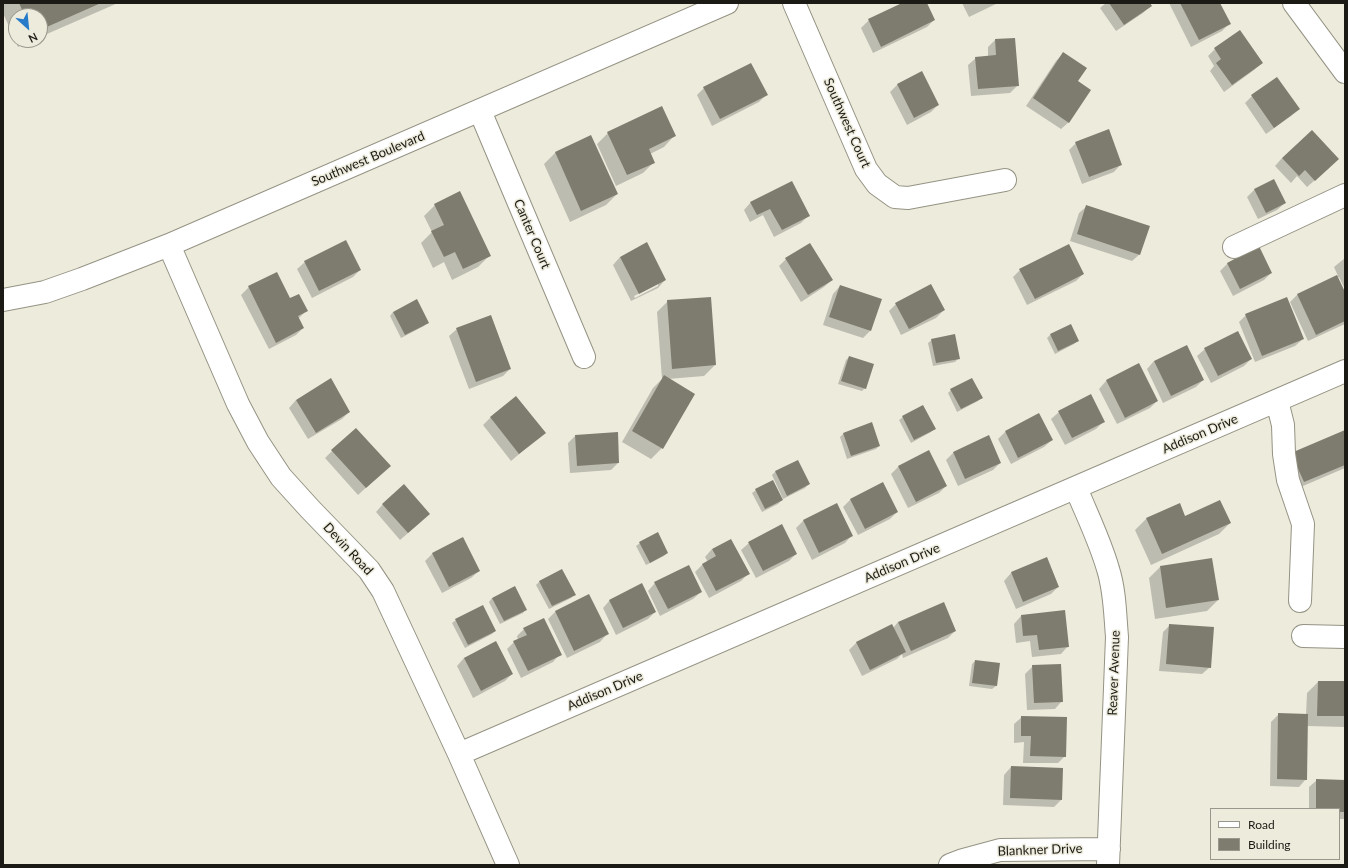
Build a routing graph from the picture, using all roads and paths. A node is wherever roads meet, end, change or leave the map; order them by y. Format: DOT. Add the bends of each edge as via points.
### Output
graph roads {
  1 [pos="727,3"];
  2 [pos="794,3"];
  3 [pos="1294,3"];
  4 [pos="1345,72"];
  5 [pos="480,111"];
  6 [pos="1005,180"];
  7 [pos="1345,195"];
  8 [pos="169,245"];
  9 [pos="1234,247"];
  10 [pos="3,300"];
  11 [pos="584,357"];
  12 [pos="1345,371"];
  13 [pos="1276,401"];
  14 [pos="1076,488"];
  15 [pos="1300,601"];
  16 [pos="1304,636"];
  17 [pos="1345,637"];
  18 [pos="459,754"];
  19 [pos="1108,857"];
  20 [pos="508,865"];
  21 [pos="950,865"];
  1 -- 5 [label="street, Southwest Boulevard"];
  2 -- 6 [label="street, Southwest Court" via="866,169 877,184 895,197 908,198"];
  3 -- 4 [label="street"];
  5 -- 8 [label="street, Southwest Boulevard"];
  5 -- 11 [label="street, Canter Court"];
  7 -- 9 [label="street"];
  8 -- 10 [label="street, Southwest Boulevard" via="45,292"];
  8 -- 18 [label="street, Devin Road" via="238,404 258,442 281,477 369,570 383,592"];
  12 -- 13 [label="street, Addison Drive"];
  13 -- 14 [label="street, Addison Drive"];
  13 -- 15 [label="street" via="1283,425 1288,480 1303,524"];
  14 -- 18 [label="street, Addison Drive"];
  14 -- 19 [label="street, Reaver Avenue" via="1099,543 1114,600 1117,637"];
  16 -- 17 [label="street"];
  18 -- 20 [label="street, Devin Road"];
  19 -- 21 [label="street, Blankner Drive" via="1000,850"];
}
